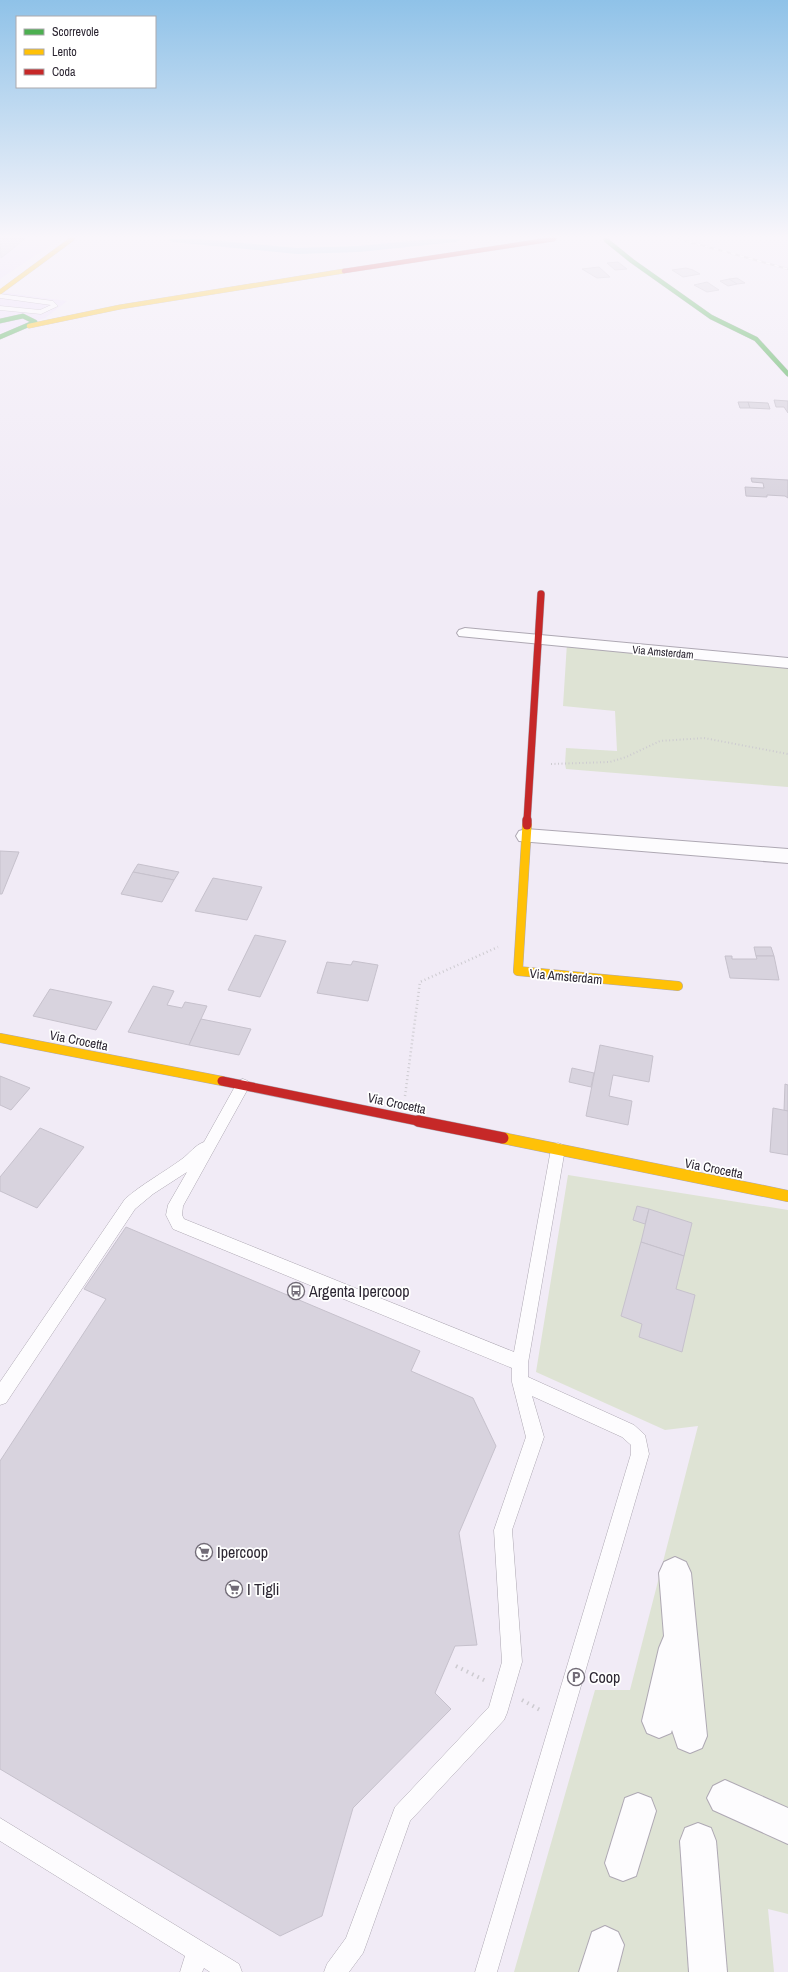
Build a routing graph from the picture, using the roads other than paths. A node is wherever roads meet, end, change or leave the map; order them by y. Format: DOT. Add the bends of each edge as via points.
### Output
graph roads {
  1 [pos="12,331"];
  2 [pos="740,331"];
  3 [pos="0,337"];
  4 [pos="788,374"];
  5 [pos="541,594"];
  6 [pos="464,633"];
  7 [pos="538,640"];
  8 [pos="788,663"];
  9 [pos="526,836"];
  10 [pos="788,856"];
  11 [pos="678,986"];
  12 [pos="0,1038"];
  13 [pos="243,1085"];
  14 [pos="214,1136"];
  15 [pos="558,1149"];
  16 [pos="788,1196"];
  17 [pos="520,1373"];
  18 [pos="0,1397"];
  19 [pos="683,1577"];
  20 [pos="680,1626"];
  21 [pos="659,1721"];
  22 [pos="690,1736"];
  23 [pos="724,1798"];
  24 [pos="638,1811"];
  25 [pos="788,1826"];
  26 [pos="0,1829"];
  27 [pos="698,1841"];
  28 [pos="623,1863"];
  29 [pos="195,1962"];
  30 [pos="231,1972"];
  31 [pos="335,1972"];
  32 [pos="486,1972"];
  33 [pos="708,1972"];
  1 -- 3 [label="street"];
  2 -- 4 [label="street" via="756,339"];
  5 -- 7 [label="street, Via Amsterdam"];
  6 -- 7 [label="street, Via Amsterdam"];
  7 -- 8 [label="street, Via Amsterdam"];
  7 -- 9 [label="street, Via Amsterdam"];
  9 -- 10 [label="street"];
  9 -- 11 [label="street, Via Amsterdam" via="518,971"];
  12 -- 13 [label="street, Via Crocetta"];
  13 -- 14 [label="lane"];
  13 -- 15 [label="street, Via Crocetta"];
  14 -- 17 [label="lane" via="176,1205 174,1215 178,1224"];
  14 -- 18 [label="lane" via="200,1153 142,1192 130,1204"];
  15 -- 16 [label="street, Via Crocetta"];
  15 -- 17 [label="lane"];
  17 -- 31 [label="lane" via="535,1437 503,1530 512,1662 497,1713 402,1814 355,1945"];
  17 -- 32 [label="lane" via="628,1431 639,1441 640,1454"];
  19 -- 20 [label="street"];
  20 -- 21 [label="street"];
  20 -- 22 [label="street"];
  23 -- 25 [label="street"];
  24 -- 28 [label="street"];
  26 -- 29 [label="lane"];
  27 -- 33 [label="street"];
  29 -- 30 [label="lane"];
}
